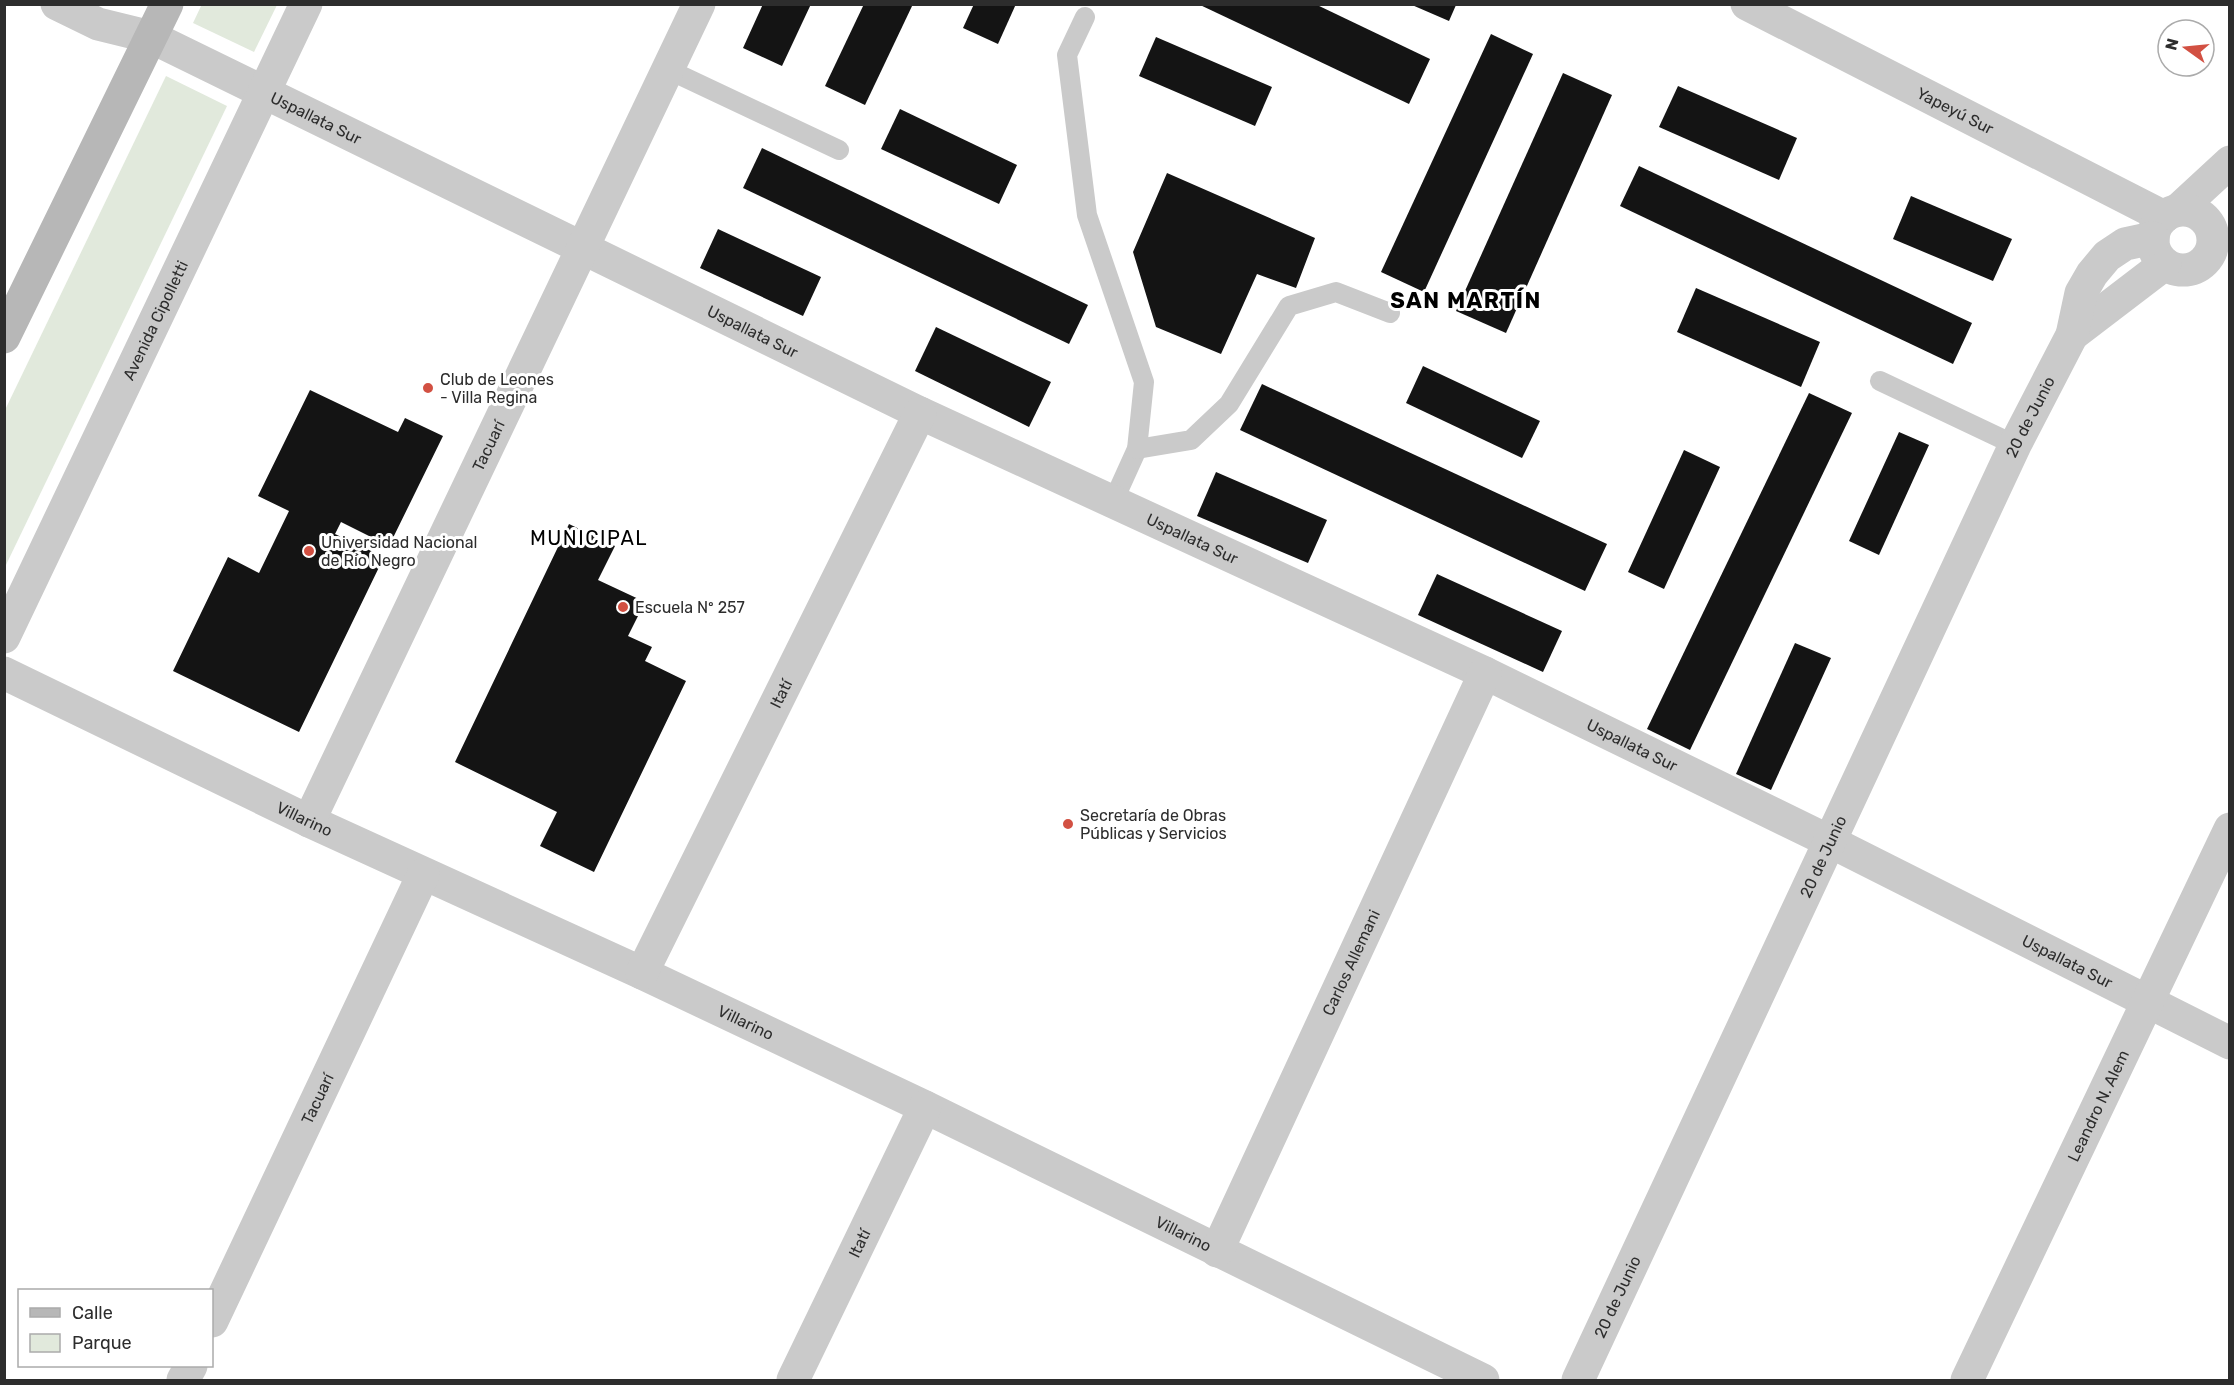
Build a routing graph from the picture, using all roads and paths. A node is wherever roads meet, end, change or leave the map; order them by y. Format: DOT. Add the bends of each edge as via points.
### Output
graph roads {
  1 [pos="57,4"];
  2 [pos="167,4"];
  3 [pos="306,4"];
  4 [pos="699,4"];
  5 [pos="1747,4"];
  6 [pos="1085,17"];
  7 [pos="151,37"];
  8 [pos="668,69"];
  9 [pos="265,92"];
  10 [pos="839,150"];
  11 [pos="2229,162"];
  12 [pos="2229,179"];
  13 [pos="2165,232"];
  14 [pos="2219,243"];
  15 [pos="582,246"];
  16 [pos="1389,313"];
  17 [pos="4,337"];
  18 [pos="1880,381"];
  19 [pos="920,413"];
  20 [pos="2015,445"];
  21 [pos="1137,449"];
  22 [pos="1113,502"];
  23 [pos="4,637"];
  24 [pos="4,673"];
  25 [pos="1485,673"];
  26 [pos="309,821"];
  27 [pos="2229,829"];
  28 [pos="1829,841"];
  29 [pos="423,875"];
  30 [pos="642,973"];
  31 [pos="2147,1003"];
  32 [pos="2229,1043"];
  33 [pos="925,1107"];
  34 [pos="1217,1251"];
  35 [pos="213,1319"];
  36 [pos="793,1380"];
  37 [pos="1483,1380"];
  38 [pos="1578,1380"];
  39 [pos="1967,1380"];
  1 -- 7 [label="street, Uspallata Sur" via="98,24"];
  2 -- 7 [label="main road"];
  3 -- 9 [label="street, Avenida Cipolletti"];
  4 -- 8 [label="street, Tacuarí"];
  5 -- 13 [label="street, Yapeyú Sur"];
  6 -- 21 [label="lane" via="1067,55 1087,215 1144,382"];
  7 -- 9 [label="street, Uspallata Sur"];
  7 -- 17 [label="main road"];
  8 -- 10 [label="lane"];
  8 -- 15 [label="street, Tacuarí"];
  9 -- 15 [label="street, Uspallata Sur"];
  9 -- 23 [label="street, Avenida Cipolletti"];
  11 -- 13 [label="street"];
  12 -- 14 [label="street"];
  13 -- 14 [label="street, Yapeyú Sur" via="2197,213 2205,218"];
  13 -- 14 [label="street, Yapeyú Sur" via="2175,269 2196,267"];
  13 -- 20 [label="street, 20 de Junio" via="2125,244 2107,256 2092,274 2082,293 2072,335"];
  15 -- 19 [label="street, Uspallata Sur"];
  15 -- 26 [label="street, Tacuarí"];
  16 -- 21 [label="lane" via="1336,292 1289,306 1229,404 1191,440"];
  18 -- 20 [label="lane"];
  19 -- 22 [label="street, Uspallata Sur"];
  19 -- 30 [label="street, Itatí"];
  20 -- 28 [label="street, 20 de Junio"];
  21 -- 22 [label="lane"];
  22 -- 25 [label="street, Uspallata Sur"];
  24 -- 26 [label="street, Villarino"];
  25 -- 28 [label="street, Uspallata Sur"];
  25 -- 34 [label="street, Carlos Allemani"];
  26 -- 29 [label="street, Villarino"];
  27 -- 31 [label="street, Leandro N. Alem"];
  28 -- 31 [label="street, Uspallata Sur"];
  28 -- 38 [label="street, 20 de Junio"];
  29 -- 30 [label="street, Villarino"];
  29 -- 35 [label="street, Tacuarí"];
  30 -- 33 [label="street, Villarino"];
  31 -- 32 [label="street, Uspallata Sur"];
  31 -- 39 [label="street, Leandro N. Alem"];
  33 -- 34 [label="street, Villarino"];
  33 -- 36 [label="street, Itatí"];
  34 -- 37 [label="street, Villarino"];
}
